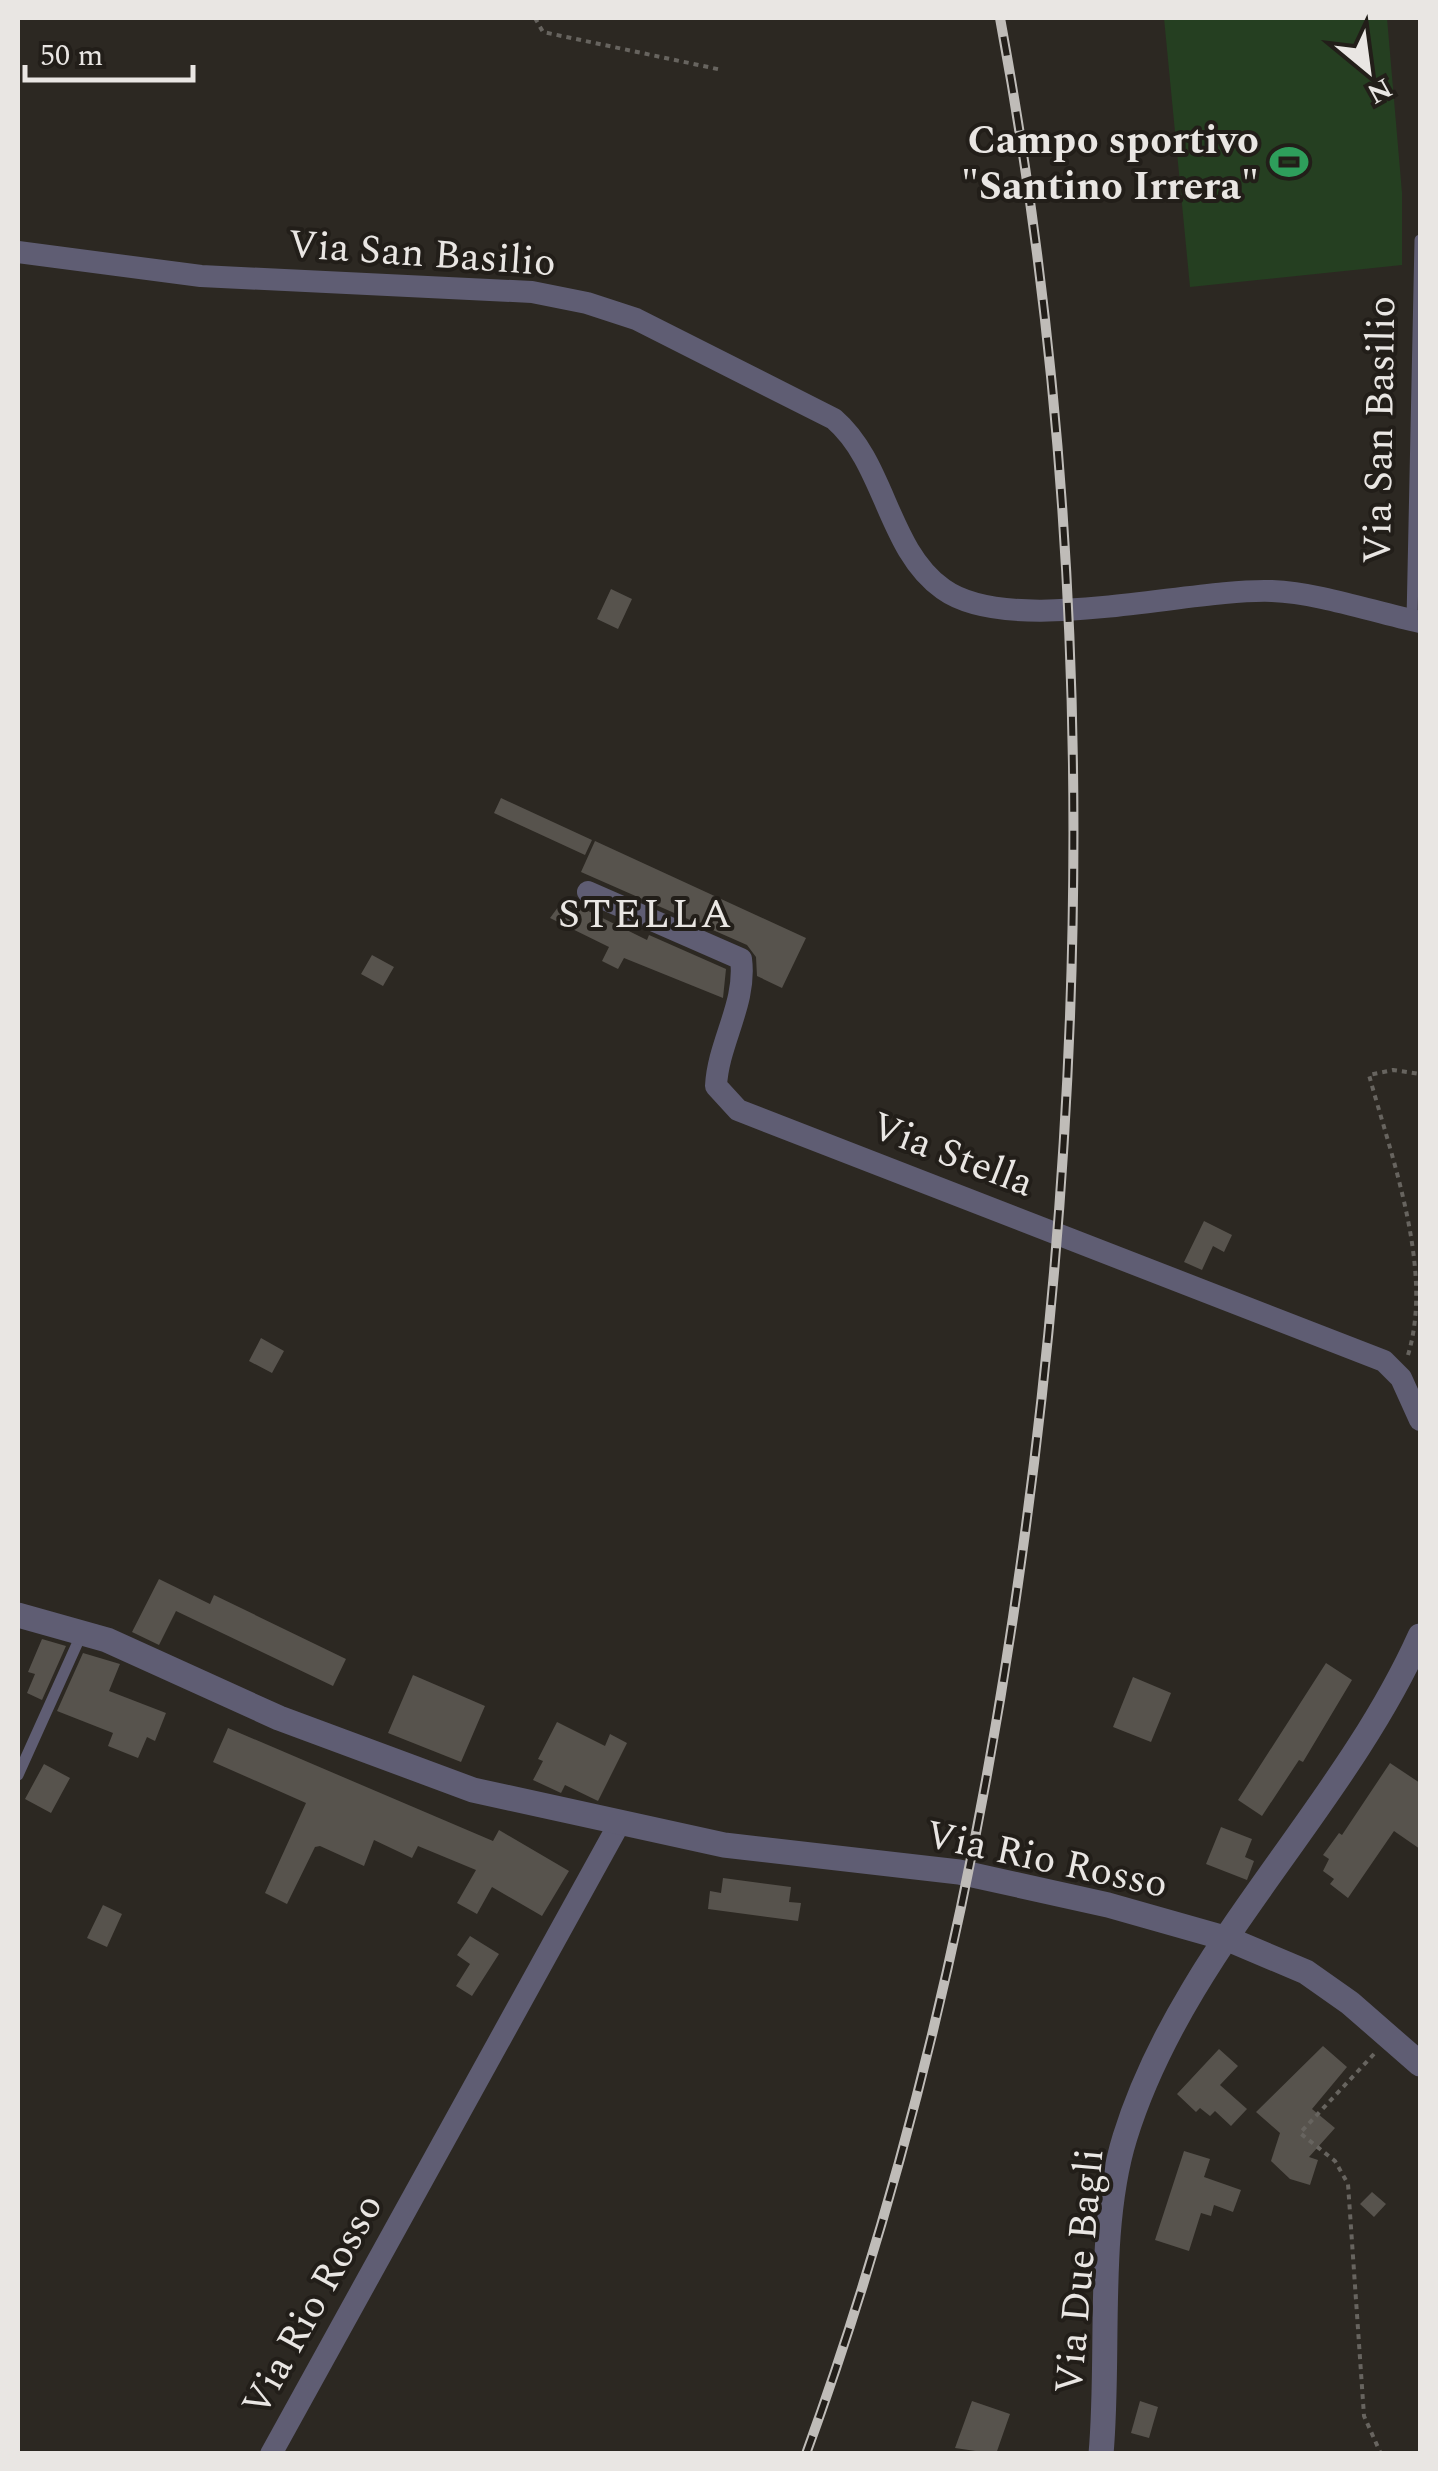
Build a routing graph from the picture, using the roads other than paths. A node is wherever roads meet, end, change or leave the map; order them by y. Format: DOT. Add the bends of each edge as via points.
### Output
graph roads {
  1 [pos="1420,240"];
  2 [pos="18,252"];
  3 [pos="1416,621"];
  4 [pos="588,892"];
  5 [pos="1420,1420"];
  6 [pos="18,1614"];
  7 [pos="82,1632"];
  8 [pos="1420,1636"];
  9 [pos="18,1775"];
  10 [pos="619,1824"];
  11 [pos="1228,1939"];
  12 [pos="1420,2064"];
  13 [pos="271,2454"];
  14 [pos="1100,2454"];
  1 -- 3 [label="lane, Via San Basilio"];
  2 -- 3 [label="street, Via San Basilio" via="201,276 532,292 636,319 834,419 853,435 914,560 966,604 1000,610 1272,591"];
  4 -- 5 [label="street, Via Stella" via="741,959 744,979 716,1069 716,1086 738,1110 1384,1361 1401,1378"];
  6 -- 7 [label="street, Via Rio Rosso"];
  7 -- 9 [label="lane"];
  7 -- 10 [label="street, Via Rio Rosso" via="374,1756 473,1790"];
  8 -- 11 [label="street, Via Due Bagli" via="1379,1713"];
  10 -- 11 [label="street, Via Rio Rosso" via="724,1845 959,1872"];
  10 -- 13 [label="street, Via Rio Rosso"];
  11 -- 12 [label="street, Via Rio Rosso" via="1306,1972"];
  11 -- 14 [label="street, Via Due Bagli" via="1149,2076 1124,2140 1114,2197"];
}
